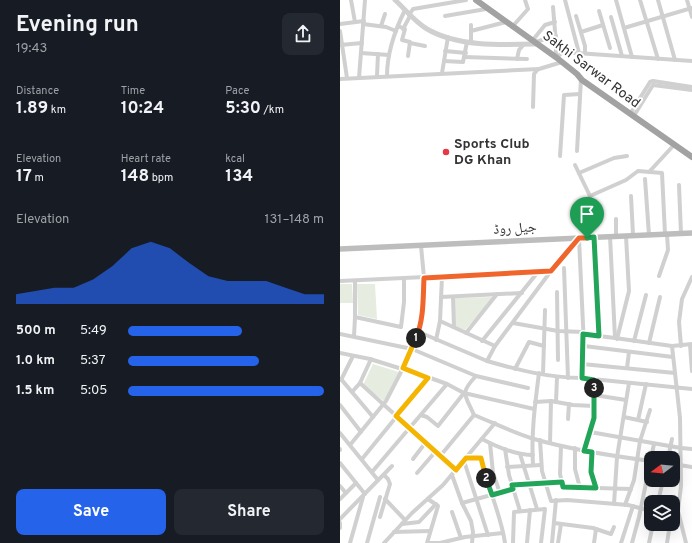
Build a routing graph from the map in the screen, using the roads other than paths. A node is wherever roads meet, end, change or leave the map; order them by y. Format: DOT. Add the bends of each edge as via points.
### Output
graph roads {
  1 [pos="351,0"];
  2 [pos="365,0"];
  3 [pos="395,0"];
  4 [pos="466,0"];
  5 [pos="476,0"];
  6 [pos="525,0"];
  7 [pos="565,0"];
  8 [pos="616,0"];
  9 [pos="640,0"];
  10 [pos="658,0"];
  11 [pos="687,0"];
  12 [pos="553,7"];
  13 [pos="691,8"];
  14 [pos="486,9"];
  15 [pos="405,10"];
  16 [pos="599,11"];
  17 [pos="385,14"];
  18 [pos="410,15"];
  19 [pos="446,16"];
  20 [pos="576,16"];
  21 [pos="662,16"];
  22 [pos="611,17"];
  23 [pos="692,17"];
  24 [pos="647,21"];
  25 [pos="355,22"];
  26 [pos="506,22"];
  27 [pos="555,22"];
  28 [pos="364,23"];
  29 [pos="340,24"];
  30 [pos="471,25"];
  31 [pos="603,25"];
  32 [pos="381,26"];
  33 [pos="398,26"];
  34 [pos="512,27"];
  35 [pos="624,28"];
  36 [pos="404,29"];
  37 [pos="340,31"];
  38 [pos="396,31"];
  39 [pos="472,31"];
  40 [pos="581,32"];
  41 [pos="556,36"];
  42 [pos="448,37"];
  43 [pos="469,42"];
  44 [pos="534,42"];
  45 [pos="362,43"];
  46 [pos="410,43"];
  47 [pos="524,44"];
  48 [pos="341,45"];
  49 [pos="425,46"];
  50 [pos="610,48"];
  51 [pos="445,51"];
  52 [pos="361,53"];
  53 [pos="580,53"];
  54 [pos="585,53"];
  55 [pos="378,54"];
  56 [pos="389,55"];
  57 [pos="465,55"];
  58 [pos="408,56"];
  59 [pos="622,56"];
  60 [pos="632,57"];
  61 [pos="517,59"];
  62 [pos="527,59"];
  63 [pos="558,59"];
  64 [pos="658,59"];
  65 [pos="675,60"];
  66 [pos="692,60"];
  67 [pos="444,61"];
  68 [pos="538,69"];
  69 [pos="442,73"];
  70 [pos="377,76"];
  71 [pos="387,76"];
  72 [pos="579,76"];
  73 [pos="347,78"];
  74 [pos="359,78"];
  75 [pos="340,79"];
  76 [pos="677,86"];
  77 [pos="692,86"];
  78 [pos="692,90"];
  79 [pos="580,94"];
  80 [pos="534,107"];
  81 [pos="634,112"];
  82 [pos="657,131"];
  83 [pos="674,144"];
  84 [pos="577,151"];
  85 [pos="692,154"];
  86 [pos="560,156"];
  87 [pos="627,156"];
  88 [pos="692,158"];
  89 [pos="575,164"];
  90 [pos="649,172"];
  91 [pos="579,173"];
  92 [pos="646,179"];
  93 [pos="679,185"];
  94 [pos="590,196"];
  95 [pos="631,196"];
  96 [pos="616,219"];
  97 [pos="692,233"];
  98 [pos="666,234"];
  99 [pos="681,234"];
  100 [pos="633,235"];
  101 [pos="649,235"];
  102 [pos="613,236"];
  103 [pos="626,236"];
  104 [pos="594,237"];
  105 [pos="579,238"];
  106 [pos="587,238"];
  107 [pos="421,246"];
  108 [pos="340,248"];
  109 [pos="564,268"];
  110 [pos="551,271"];
  111 [pos="538,272"];
  112 [pos="658,276"];
  113 [pos="442,277"];
  114 [pos="692,277"];
  115 [pos="404,278"];
  116 [pos="424,278"];
  117 [pos="340,281"];
  118 [pos="354,281"];
  119 [pos="690,288"];
  120 [pos="522,292"];
  121 [pos="557,292"];
  122 [pos="497,294"];
  123 [pos="646,295"];
  124 [pos="453,296"];
  125 [pos="441,297"];
  126 [pos="660,297"];
  127 [pos="545,310"];
  128 [pos="355,317"];
  129 [pos="440,321"];
  130 [pos="513,323"];
  131 [pos="454,327"];
  132 [pos="545,328"];
  133 [pos="558,331"];
  134 [pos="419,332"];
  135 [pos="466,332"];
  136 [pos="566,332"];
  137 [pos="583,333"];
  138 [pos="340,334"];
  139 [pos="354,336"];
  140 [pos="599,336"];
  141 [pos="616,339"];
  142 [pos="436,340"];
  143 [pos="482,340"];
  144 [pos="634,341"];
  145 [pos="649,343"];
  146 [pos="691,344"];
  147 [pos="495,346"];
  148 [pos="544,346"];
  149 [pos="584,346"];
  150 [pos="672,346"];
  151 [pos="681,346"];
  152 [pos="412,349"];
  153 [pos="629,352"];
  154 [pos="340,353"];
  155 [pos="353,356"];
  156 [pos="674,357"];
  157 [pos="371,359"];
  158 [pos="558,360"];
  159 [pos="487,361"];
  160 [pos="582,364"];
  161 [pos="403,368"];
  162 [pos="627,368"];
  163 [pos="515,369"];
  164 [pos="692,371"];
  165 [pos="675,372"];
  166 [pos="541,374"];
  167 [pos="476,376"];
  168 [pos="557,377"];
  169 [pos="428,378"];
  170 [pos="568,378"];
  171 [pos="582,378"];
  172 [pos="341,380"];
  173 [pos="594,380"];
  174 [pos="360,383"];
  175 [pos="629,383"];
  176 [pos="447,384"];
  177 [pos="646,384"];
  178 [pos="677,386"];
  179 [pos="528,388"];
  180 [pos="692,389"];
  181 [pos="352,392"];
  182 [pos="464,393"];
  183 [pos="594,395"];
  184 [pos="626,400"];
  185 [pos="535,402"];
  186 [pos="554,402"];
  187 [pos="383,404"];
  188 [pos="569,404"];
  189 [pos="340,405"];
  190 [pos="594,406"];
  191 [pos="534,409"];
  192 [pos="650,410"];
  193 [pos="421,414"];
  194 [pos="474,415"];
  195 [pos="396,416"];
  196 [pos="373,417"];
  197 [pos="624,417"];
  198 [pos="568,419"];
  199 [pos="638,420"];
  200 [pos="646,422"];
  201 [pos="495,423"];
  202 [pos="410,428"];
  203 [pos="361,432"];
  204 [pos="590,432"];
  205 [pos="340,433"];
  206 [pos="532,438"];
  207 [pos="620,438"];
  208 [pos="482,439"];
  209 [pos="672,439"];
  210 [pos="540,440"];
  211 [pos="640,441"];
  212 [pos="426,442"];
  213 [pos="490,443"];
  214 [pos="550,443"];
  215 [pos="654,444"];
  216 [pos="350,445"];
  217 [pos="561,446"];
  218 [pos="670,446"];
  219 [pos="575,448"];
  220 [pos="681,448"];
  221 [pos="505,449"];
  222 [pos="692,449"];
  223 [pos="436,451"];
  224 [pos="584,451"];
  225 [pos="653,451"];
  226 [pos="669,451"];
  227 [pos="592,452"];
  228 [pos="520,454"];
  229 [pos="441,455"];
  230 [pos="532,455"];
  231 [pos="617,457"];
  232 [pos="413,458"];
  233 [pos="362,459"];
  234 [pos="465,459"];
  235 [pos="637,459"];
  236 [pos="644,459"];
  237 [pos="340,463"];
  238 [pos="533,465"];
  239 [pos="541,465"];
  240 [pos="681,465"];
  241 [pos="392,466"];
  242 [pos="524,466"];
  243 [pos="507,467"];
  244 [pos="692,467"];
  245 [pos="456,470"];
  246 [pos="372,472"];
  247 [pos="417,473"];
  248 [pos="384,475"];
  249 [pos="452,475"];
  250 [pos="378,480"];
  251 [pos="562,482"];
  252 [pos="356,483"];
  253 [pos="545,483"];
  254 [pos="528,484"];
  255 [pos="340,486"];
  256 [pos="513,487"];
  257 [pos="645,487"];
  258 [pos="580,488"];
  259 [pos="596,488"];
  260 [pos="615,488"];
  261 [pos="631,489"];
  262 [pos="346,493"];
  263 [pos="500,493"];
  264 [pos="364,495"];
  265 [pos="492,495"];
  266 [pos="680,495"];
  267 [pos="380,497"];
  268 [pos="340,499"];
  269 [pos="385,499"];
  270 [pos="428,499"];
  271 [pos="477,499"];
  272 [pos="556,500"];
  273 [pos="462,503"];
  274 [pos="436,504"];
  275 [pos="614,504"];
  276 [pos="625,505"];
  277 [pos="633,506"];
  278 [pos="640,508"];
  279 [pos="537,509"];
  280 [pos="644,509"];
  281 [pos="530,510"];
  282 [pos="520,511"];
  283 [pos="452,512"];
  284 [pos="380,517"];
  285 [pos="340,519"];
  286 [pos="680,521"];
  287 [pos="340,522"];
  288 [pos="404,522"];
  289 [pos="554,523"];
  290 [pos="561,524"];
  291 [pos="614,526"];
  292 [pos="340,528"];
  293 [pos="596,529"];
  294 [pos="430,531"];
  295 [pos="652,531"];
  296 [pos="669,531"];
  297 [pos="394,532"];
  298 [pos="504,533"];
  299 [pos="488,535"];
  300 [pos="472,536"];
  301 [pos="461,538"];
  302 [pos="454,541"];
  303 [pos="692,541"];
  304 [pos="350,543"];
  305 [pos="367,543"];
  306 [pos="384,543"];
  307 [pos="428,543"];
  308 [pos="472,543"];
  309 [pos="505,543"];
  310 [pos="513,543"];
  311 [pos="527,543"];
  312 [pos="541,543"];
  313 [pos="552,543"];
  314 [pos="558,543"];
  315 [pos="594,543"];
  316 [pos="621,543"];
  317 [pos="632,543"];
  318 [pos="649,543"];
  319 [pos="667,543"];
  320 [pos="686,543"];
  1 -- 25 [label="street"];
  2 -- 28 [label="street"];
  3 -- 15 [label="street"];
  4 -- 18 [label="street" via="413,9"];
  5 -- 14 [label="highway, Sakhi Sarwar Road"];
  6 -- 34 [label="street" via="528,10"];
  7 -- 53 [label="street"];
  8 -- 35 [label="street"];
  9 -- 24 [label="street"];
  10 -- 21 [label="street"];
  11 -- 13 [label="street"];
  12 -- 27 [label="street"];
  13 -- 21 [label="street"];
  13 -- 23 [label="street"];
  14 -- 19 [label="street"];
  14 -- 26 [label="highway, Sakhi Sarwar Road"];
  15 -- 18 [label="street"];
  15 -- 33 [label="street"];
  16 -- 31 [label="street"];
  17 -- 32 [label="street"];
  18 -- 36 [label="street"];
  18 -- 42 [label="street" via="428,29"];
  20 -- 40 [label="street"];
  21 -- 24 [label="street"];
  21 -- 65 [label="street"];
  22 -- 59 [label="street"];
  24 -- 35 [label="street"];
  24 -- 64 [label="street"];
  25 -- 28 [label="street"];
  25 -- 29 [label="street"];
  26 -- 34 [label="highway, Sakhi Sarwar Road"];
  26 -- 39 [label="street"];
  27 -- 41 [label="street"];
  27 -- 44 [label="street" via="545,25"];
  28 -- 32 [label="street"];
  28 -- 45 [label="street"];
  30 -- 39 [label="street"];
  31 -- 40 [label="street"];
  31 -- 50 [label="street"];
  32 -- 38 [label="street"];
  33 -- 36 [label="street"];
  33 -- 38 [label="street"];
  34 -- 44 [label="highway, Sakhi Sarwar Road"];
  35 -- 60 [label="street"];
  36 -- 46 [label="street" via="402,40"];
  37 -- 48 [label="street"];
  38 -- 56 [label="street"];
  39 -- 43 [label="street"];
  40 -- 54 [label="street"];
  41 -- 44 [label="street"];
  41 -- 63 [label="street"];
  42 -- 43 [label="street"];
  42 -- 51 [label="street"];
  43 -- 47 [label="street"];
  43 -- 57 [label="street"];
  44 -- 47 [label="street"];
  44 -- 63 [label="highway, Sakhi Sarwar Road"];
  45 -- 48 [label="street"];
  45 -- 52 [label="street"];
  46 -- 49 [label="street"];
  46 -- 58 [label="street"];
  47 -- 61 [label="street"];
  48 -- 73 [label="street"];
  51 -- 57 [label="street"];
  51 -- 67 [label="street"];
  52 -- 55 [label="street"];
  52 -- 74 [label="street"];
  53 -- 54 [label="street"];
  53 -- 63 [label="street" via="562,52"];
  54 -- 59 [label="street"];
  55 -- 56 [label="street"];
  55 -- 70 [label="street"];
  56 -- 71 [label="street"];
  57 -- 61 [label="street"];
  57 -- 67 [label="street" via="463,62"];
  59 -- 60 [label="street"];
  60 -- 64 [label="street"];
  61 -- 62 [label="street"];
  63 -- 68 [label="street" via="551,66"];
  63 -- 72 [label="highway, Sakhi Sarwar Road"];
  64 -- 65 [label="street"];
  65 -- 66 [label="street"];
  67 -- 69 [label="street"];
  68 -- 69 [label="street"];
  68 -- 80 [label="street" via="534,74"];
  69 -- 71 [label="street"];
  70 -- 71 [label="street"];
  70 -- 74 [label="street"];
  72 -- 79 [label="street"];
  72 -- 81 [label="highway"];
  72 -- 82 [label="highway, Sakhi Sarwar Road"];
  73 -- 74 [label="street"];
  73 -- 75 [label="street"];
  76 -- 77 [label="street"];
  76 -- 78 [label="street"];
  76 -- 81 [label="street" via="654,84 646,90"];
  79 -- 84 [label="street"];
  79 -- 86 [label="street" via="564,95"];
  81 -- 82 [label="highway"];
  82 -- 83 [label="highway, Sakhi Sarwar Road"];
  82 -- 85 [label="highway"];
  83 -- 88 [label="highway, Sakhi Sarwar Road"];
  83 -- 90 [label="street"];
  87 -- 91 [label="street" via="614,158"];
  89 -- 91 [label="street"];
  90 -- 94 [label="street" via="635,172 626,180"];
  90 -- 98 [label="street" via="662,173"];
  91 -- 94 [label="street"];
  92 -- 101 [label="street"];
  93 -- 99 [label="street"];
  94 -- 106 [label="street"];
  95 -- 100 [label="street"];
  96 -- 102 [label="street"];
  97 -- 99 [label="main road, جیل روڈ"];
  98 -- 99 [label="main road, جیل روڈ"];
  98 -- 101 [label="main road, جیل روڈ"];
  98 -- 112 [label="street" via="668,250"];
  100 -- 101 [label="main road, جیل روڈ"];
  100 -- 103 [label="main road, جیل روڈ"];
  102 -- 103 [label="main road, جیل روڈ"];
  102 -- 104 [label="main road, جیل روڈ"];
  102 -- 141 [label="street"];
  103 -- 141 [label="street" via="629,291"];
  104 -- 106 [label="main road, جیل روڈ"];
  104 -- 140 [label="street"];
  105 -- 106 [label="main road, جیل روڈ"];
  105 -- 107 [label="main road, جیل روڈ"];
  105 -- 110 [label="street"];
  105 -- 137 [label="street"];
  107 -- 108 [label="main road, جیل روڈ"];
  107 -- 116 [label="street"];
  109 -- 136 [label="street"];
  110 -- 111 [label="street"];
  110 -- 130 [label="street"];
  111 -- 113 [label="street"];
  111 -- 120 [label="street"];
  113 -- 116 [label="street"];
  113 -- 125 [label="street"];
  114 -- 119 [label="street"];
  115 -- 116 [label="street"];
  115 -- 118 [label="street"];
  115 -- 128 [label="street" via="401,327"];
  116 -- 134 [label="street"];
  117 -- 118 [label="street"];
  118 -- 128 [label="street"];
  119 -- 151 [label="street" via="682,299 679,322"];
  120 -- 122 [label="street"];
  120 -- 143 [label="street"];
  121 -- 133 [label="street"];
  122 -- 124 [label="street"];
  122 -- 135 [label="street"];
  123 -- 144 [label="street"];
  124 -- 125 [label="street"];
  124 -- 131 [label="street"];
  125 -- 129 [label="street"];
  126 -- 145 [label="street"];
  127 -- 132 [label="street"];
  128 -- 139 [label="street"];
  129 -- 131 [label="street"];
  129 -- 142 [label="street"];
  130 -- 132 [label="street"];
  130 -- 147 [label="street"];
  131 -- 135 [label="street"];
  132 -- 133 [label="street"];
  132 -- 148 [label="street"];
  133 -- 136 [label="street"];
  133 -- 158 [label="street"];
  134 -- 142 [label="street"];
  134 -- 152 [label="street"];
  135 -- 143 [label="street"];
  136 -- 137 [label="street"];
  136 -- 170 [label="street"];
  137 -- 140 [label="street"];
  137 -- 149 [label="street"];
  138 -- 139 [label="street"];
  139 -- 152 [label="street"];
  140 -- 141 [label="street"];
  141 -- 144 [label="street"];
  142 -- 159 [label="street"];
  143 -- 147 [label="street"];
  144 -- 145 [label="street"];
  145 -- 150 [label="street"];
  146 -- 151 [label="street"];
  146 -- 164 [label="street"];
  147 -- 159 [label="street"];
  148 -- 163 [label="street" via="529,342"];
  148 -- 166 [label="street"];
  149 -- 153 [label="street"];
  149 -- 160 [label="street"];
  150 -- 151 [label="street"];
  150 -- 156 [label="street"];
  152 -- 161 [label="street"];
  152 -- 167 [label="street"];
  153 -- 156 [label="street"];
  153 -- 162 [label="street"];
  154 -- 155 [label="street"];
  155 -- 157 [label="street"];
  155 -- 172 [label="street"];
  156 -- 165 [label="street"];
  157 -- 161 [label="street"];
  157 -- 174 [label="street"];
  159 -- 163 [label="street"];
  160 -- 162 [label="street"];
  160 -- 171 [label="street"];
  161 -- 169 [label="street"];
  161 -- 187 [label="street"];
  162 -- 165 [label="street"];
  163 -- 166 [label="street"];
  165 -- 178 [label="street"];
  166 -- 168 [label="street"];
  166 -- 185 [label="street"];
  167 -- 179 [label="street"];
  167 -- 182 [label="street"];
  168 -- 170 [label="street"];
  168 -- 186 [label="street"];
  169 -- 176 [label="street"];
  169 -- 195 [label="street"];
  170 -- 171 [label="street"];
  171 -- 173 [label="street"];
  172 -- 181 [label="street"];
  173 -- 175 [label="street"];
  173 -- 183 [label="street"];
  174 -- 181 [label="street"];
  174 -- 187 [label="street"];
  175 -- 177 [label="street"];
  175 -- 184 [label="street"];
  176 -- 182 [label="street"];
  176 -- 193 [label="street"];
  177 -- 178 [label="street"];
  177 -- 199 [label="street"];
  178 -- 180 [label="street"];
  178 -- 220 [label="street"];
  181 -- 196 [label="street"];
  182 -- 191 [label="street"];
  182 -- 193 [label="street" via="438,426"];
  182 -- 194 [label="street"];
  183 -- 184 [label="street"];
  183 -- 190 [label="street"];
  184 -- 197 [label="street"];
  185 -- 186 [label="street"];
  185 -- 191 [label="street"];
  186 -- 188 [label="street"];
  186 -- 214 [label="street"];
  187 -- 195 [label="street"];
  187 -- 196 [label="street"];
  188 -- 190 [label="street"];
  188 -- 198 [label="street"];
  189 -- 203 [label="street"];
  190 -- 204 [label="street"];
  191 -- 206 [label="street"];
  192 -- 200 [label="street"];
  193 -- 202 [label="street"];
  194 -- 201 [label="street"];
  194 -- 229 [label="street"];
  195 -- 202 [label="street"];
  195 -- 233 [label="street"];
  196 -- 203 [label="street"];
  197 -- 199 [label="street"];
  197 -- 207 [label="street"];
  199 -- 200 [label="street"];
  200 -- 211 [label="street"];
  201 -- 206 [label="street"];
  201 -- 208 [label="street"];
  202 -- 212 [label="street"];
  202 -- 246 [label="street"];
  203 -- 216 [label="street"];
  204 -- 207 [label="street"];
  204 -- 224 [label="street"];
  205 -- 216 [label="street"];
  206 -- 210 [label="street"];
  206 -- 230 [label="street"];
  207 -- 211 [label="street"];
  207 -- 231 [label="street"];
  208 -- 213 [label="street"];
  208 -- 234 [label="street"];
  209 -- 218 [label="street"];
  210 -- 214 [label="street"];
  210 -- 239 [label="street"];
  211 -- 215 [label="street"];
  211 -- 235 [label="street"];
  212 -- 223 [label="street"];
  212 -- 232 [label="street"];
  213 -- 221 [label="street"];
  213 -- 263 [label="street" via="492,472"];
  214 -- 217 [label="street"];
  215 -- 218 [label="street"];
  215 -- 225 [label="street"];
  216 -- 233 [label="street"];
  217 -- 219 [label="street"];
  217 -- 251 [label="street"];
  218 -- 220 [label="street"];
  218 -- 226 [label="street"];
  219 -- 224 [label="street"];
  219 -- 258 [label="street" via="575,469"];
  220 -- 222 [label="street"];
  220 -- 240 [label="street"];
  221 -- 228 [label="street"];
  221 -- 243 [label="street"];
  223 -- 229 [label="street"];
  223 -- 247 [label="street"];
  224 -- 227 [label="street"];
  227 -- 231 [label="street"];
  227 -- 259 [label="street" via="591,472"];
  228 -- 230 [label="street"];
  228 -- 242 [label="street"];
  229 -- 245 [label="street"];
  230 -- 238 [label="street"];
  231 -- 235 [label="street"];
  231 -- 260 [label="street"];
  233 -- 246 [label="street"];
  234 -- 245 [label="street"];
  234 -- 265 [label="street" via="481,458"];
  234 -- 271 [label="street"];
  235 -- 236 [label="street"];
  235 -- 261 [label="street"];
  237 -- 252 [label="street"];
  238 -- 239 [label="street"];
  238 -- 242 [label="street"];
  239 -- 253 [label="street"];
  240 -- 244 [label="street"];
  240 -- 266 [label="street"];
  241 -- 248 [label="street"];
  242 -- 243 [label="street"];
  242 -- 254 [label="street"];
  243 -- 256 [label="street"];
  245 -- 249 [label="street"];
  246 -- 250 [label="street"];
  248 -- 250 [label="street"];
  248 -- 269 [label="street" via="390,482"];
  249 -- 270 [label="street"];
  249 -- 273 [label="street"];
  250 -- 264 [label="street"];
  251 -- 253 [label="street"];
  251 -- 258 [label="street" via="563,487"];
  252 -- 262 [label="street"];
  252 -- 264 [label="street"];
  253 -- 254 [label="street"];
  253 -- 272 [label="street" via="551,501"];
  254 -- 256 [label="street"];
  254 -- 279 [label="street"];
  255 -- 262 [label="street"];
  256 -- 263 [label="street"];
  256 -- 282 [label="street"];
  257 -- 278 [label="street"];
  258 -- 259 [label="street"];
  259 -- 260 [label="street"];
  260 -- 261 [label="street"];
  260 -- 275 [label="street"];
  261 -- 276 [label="street"];
  262 -- 268 [label="street"];
  263 -- 265 [label="street"];
  264 -- 285 [label="street"];
  264 -- 304 [label="street"];
  265 -- 271 [label="street"];
  265 -- 298 [label="street"];
  267 -- 305 [label="street"];
  269 -- 284 [label="street"];
  269 -- 288 [label="street"];
  270 -- 274 [label="street"];
  270 -- 288 [label="street"];
  271 -- 273 [label="street"];
  271 -- 299 [label="street"];
  272 -- 275 [label="street"];
  272 -- 289 [label="street"];
  273 -- 300 [label="street" via="471,521"];
  274 -- 288 [label="street" via="419,522"];
  274 -- 294 [label="street" via="438,506"];
  275 -- 276 [label="street"];
  276 -- 277 [label="street"];
  277 -- 278 [label="street"];
  277 -- 316 [label="street"];
  278 -- 280 [label="street"];
  278 -- 317 [label="street"];
  279 -- 281 [label="street"];
  279 -- 312 [label="street" via="545,510"];
  281 -- 282 [label="street"];
  281 -- 311 [label="street"];
  282 -- 310 [label="street" via="514,512"];
  283 -- 301 [label="street"];
  286 -- 320 [label="street"];
  287 -- 292 [label="street"];
  288 -- 297 [label="street"];
  289 -- 290 [label="street"];
  289 -- 313 [label="street"];
  290 -- 293 [label="street"];
  290 -- 314 [label="street"];
  291 -- 293 [label="street" via="611,534"];
  293 -- 315 [label="street"];
  294 -- 297 [label="street"];
  294 -- 307 [label="street"];
  295 -- 318 [label="street"];
  296 -- 319 [label="street"];
  297 -- 306 [label="street"];
  298 -- 299 [label="street"];
  298 -- 309 [label="street"];
  299 -- 300 [label="street"];
  300 -- 301 [label="street"];
  300 -- 308 [label="street"];
  301 -- 302 [label="street"];
  302 -- 307 [label="street"];
  303 -- 320 [label="street"];
}
